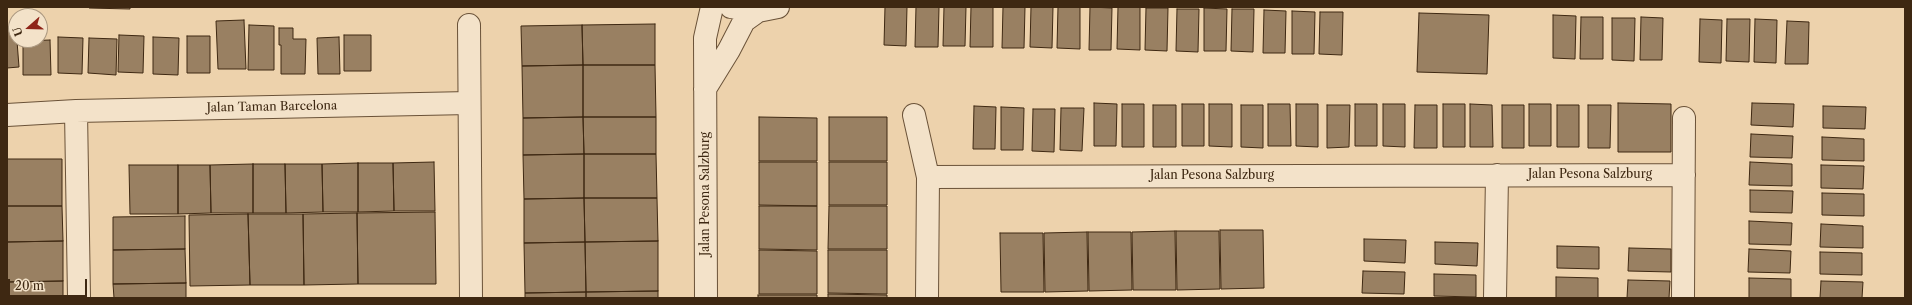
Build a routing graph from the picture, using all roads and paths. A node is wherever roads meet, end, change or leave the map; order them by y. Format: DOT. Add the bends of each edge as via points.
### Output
graph roads {
  1 [pos="712,7"];
  2 [pos="732,7"];
  3 [pos="768,9"];
  4 [pos="469,25"];
  5 [pos="705,89"];
  6 [pos="469,103"];
  7 [pos="76,111"];
  8 [pos="7,115"];
  9 [pos="914,115"];
  10 [pos="1684,118"];
  11 [pos="1497,175"];
  12 [pos="1684,175"];
  13 [pos="928,177"];
  14 [pos="79,298"];
  15 [pos="471,298"];
  16 [pos="706,298"];
  17 [pos="927,298"];
  18 [pos="1495,298"];
  19 [pos="1683,298"];
  1 -- 5 [label="street, Jalan Pesona Salzburg" via="705,38"];
  2 -- 3 [label="street"];
  3 -- 5 [label="street" via="744,21"];
  4 -- 6 [label="street"];
  5 -- 16 [label="street, Jalan Pesona Salzburg"];
  6 -- 7 [label="street, Jalan Taman Barcelona"];
  6 -- 15 [label="street"];
  7 -- 8 [label="street, Jalan Taman Barcelona"];
  7 -- 14 [label="street"];
  9 -- 13 [label="street"];
  10 -- 12 [label="street"];
  11 -- 12 [label="street, Jalan Pesona Salzburg"];
  11 -- 13 [label="street, Jalan Pesona Salzburg"];
  11 -- 18 [label="street"];
  12 -- 19 [label="street"];
  13 -- 17 [label="street"];
}
